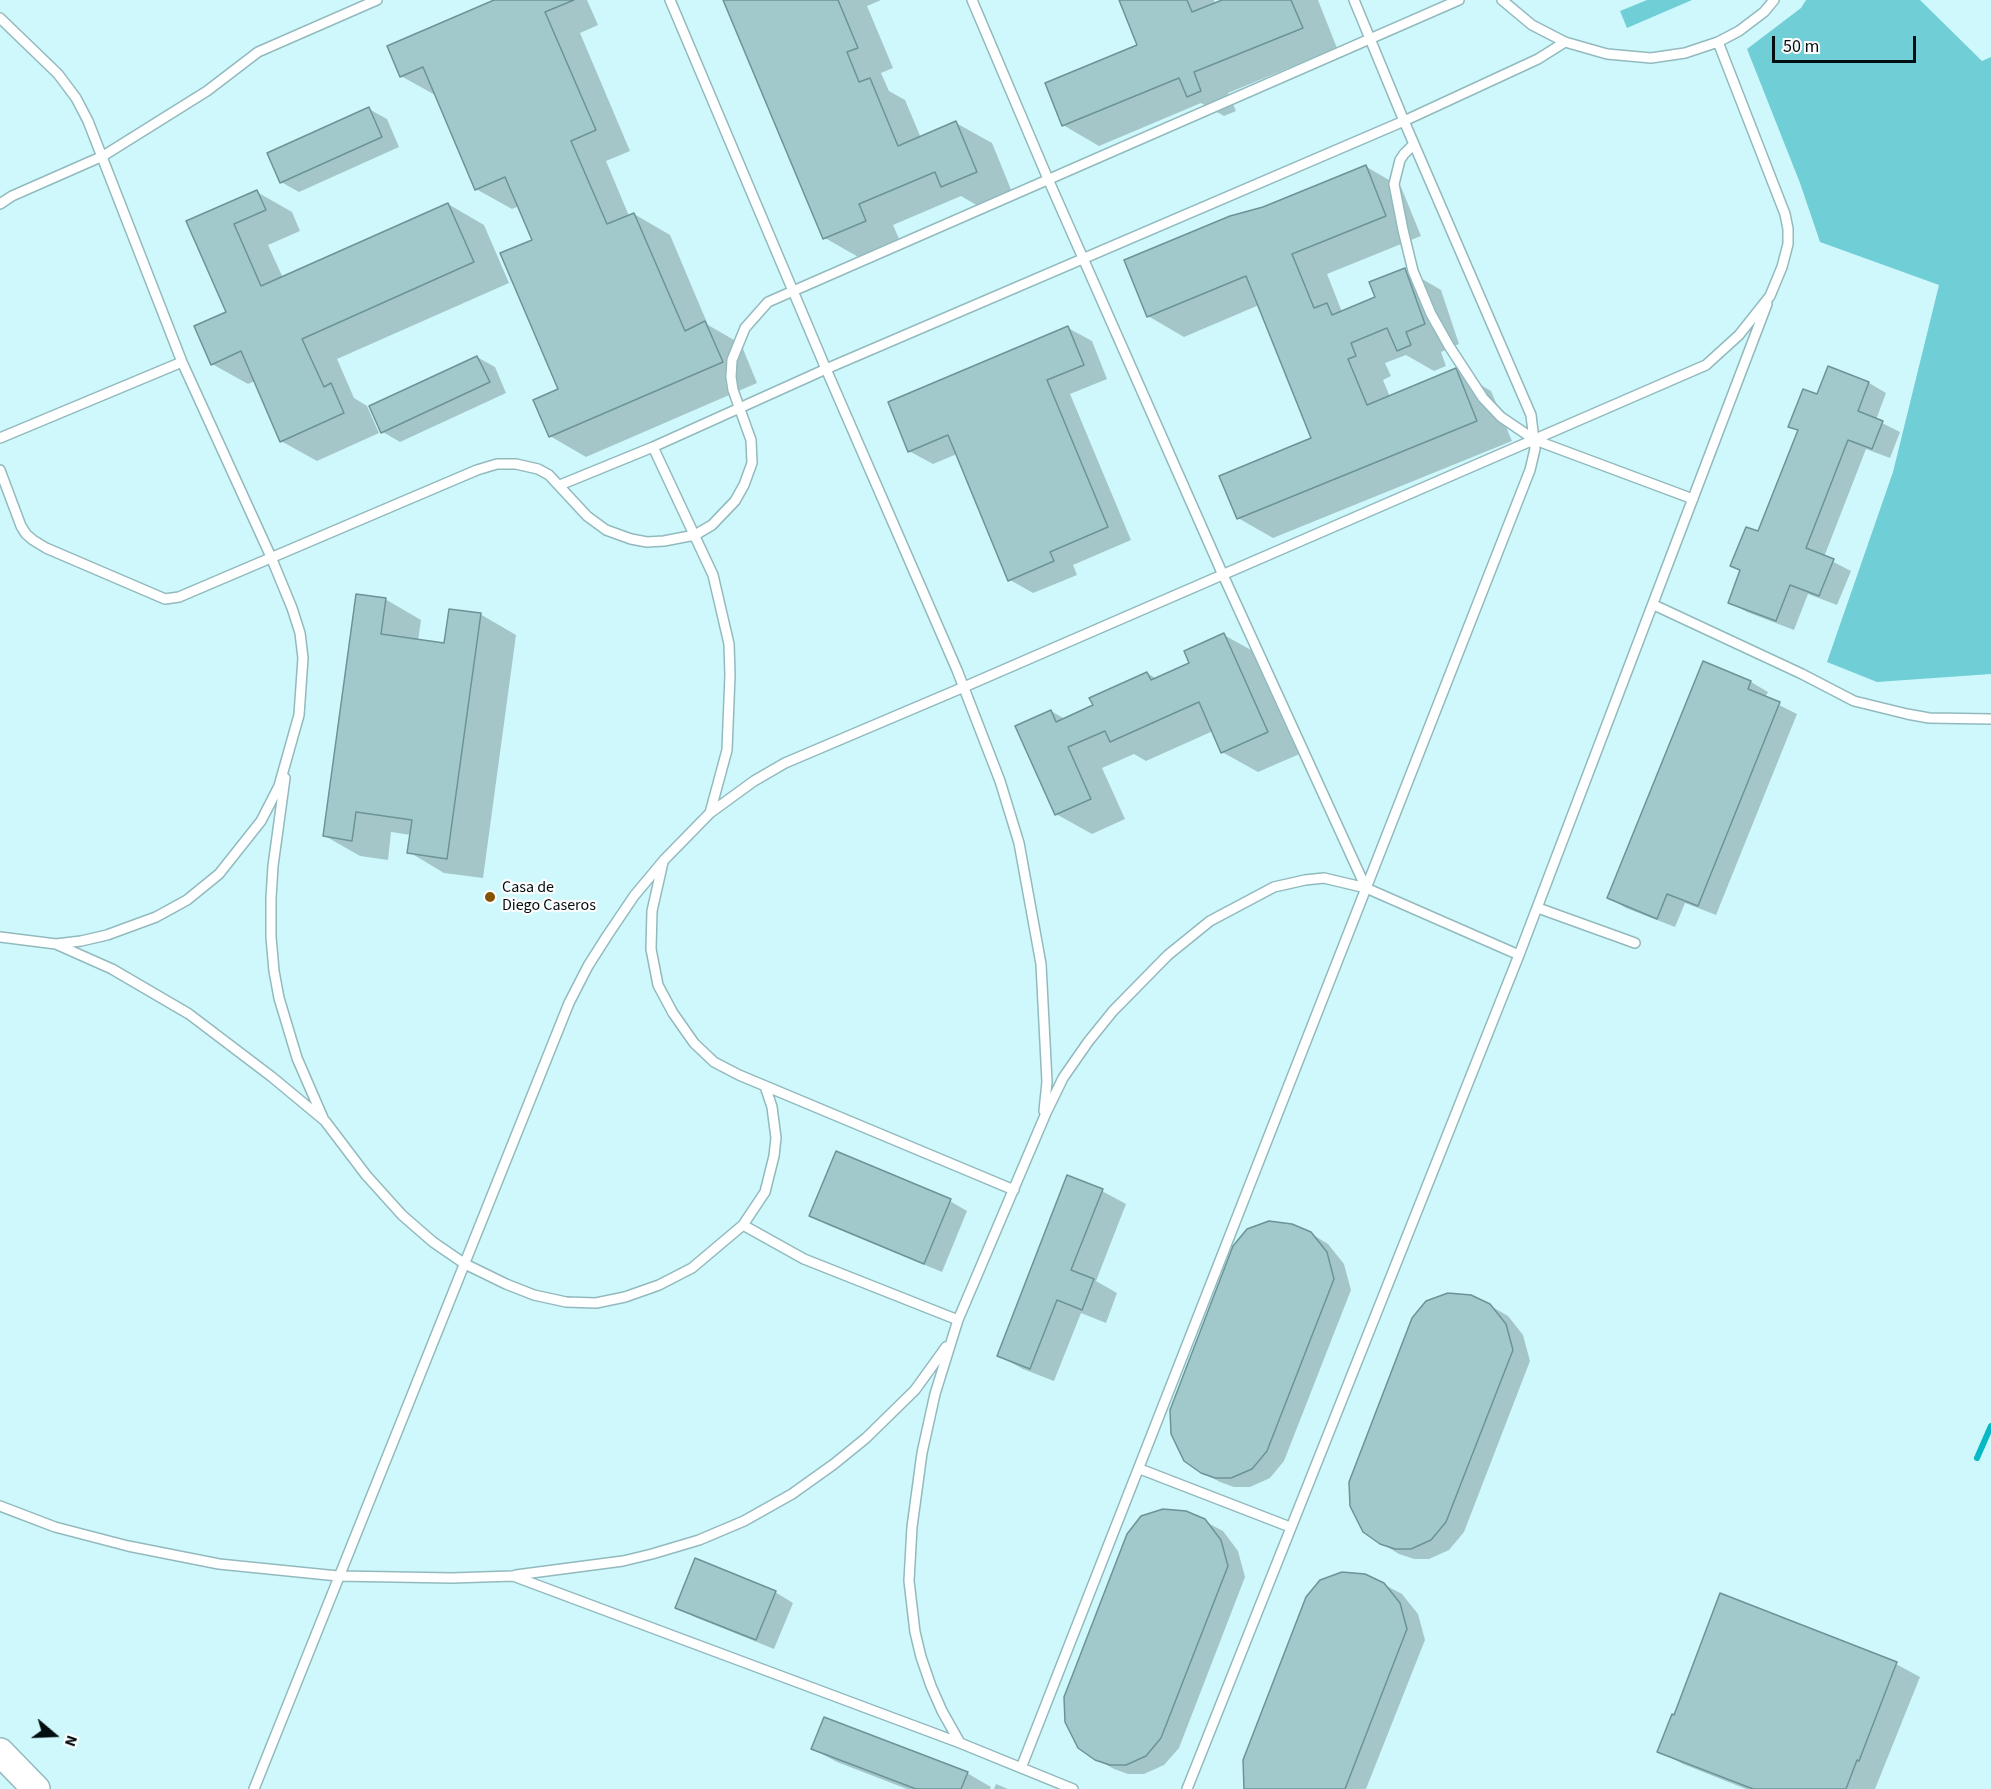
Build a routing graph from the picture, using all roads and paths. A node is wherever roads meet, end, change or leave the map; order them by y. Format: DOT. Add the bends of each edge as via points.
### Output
graph roads {
  1 [pos="351,0"];
  2 [pos="377,0"];
  3 [pos="670,0"];
  4 [pos="972,0"];
  5 [pos="1354,0"];
  6 [pos="1459,0"];
  7 [pos="1502,0"];
  8 [pos="1774,0"];
  9 [pos="354,10"];
  10 [pos="0,18"];
  11 [pos="1371,38"];
  12 [pos="1565,42"];
  13 [pos="1718,42"];
  14 [pos="1404,121"];
  15 [pos="1414,144"];
  16 [pos="103,156"];
  17 [pos="1048,179"];
  18 [pos="0,204"];
  19 [pos="1084,259"];
  20 [pos="793,290"];
  21 [pos="1770,296"];
  22 [pos="182,362"];
  23 [pos="826,369"];
  24 [pos="740,408"];
  25 [pos="0,438"];
  26 [pos="1535,440"];
  27 [pos="653,447"];
  28 [pos="0,470"];
  29 [pos="560,485"];
  30 [pos="1693,499"];
  31 [pos="695,535"];
  32 [pos="271,557"];
  33 [pos="1223,575"];
  34 [pos="1653,605"];
  35 [pos="964,687"];
  36 [pos="1991,720"];
  37 [pos="288,758"];
  38 [pos="710,813"];
  39 [pos="664,860"];
  40 [pos="1366,888"];
  41 [pos="1538,908"];
  42 [pos="0,937"];
  43 [pos="1635,943"];
  44 [pos="56,944"];
  45 [pos="1519,955"];
  46 [pos="765,1086"];
  47 [pos="1044,1116"];
  48 [pos="325,1121"];
  49 [pos="1014,1190"];
  50 [pos="743,1225"];
  51 [pos="465,1264"];
  52 [pos="958,1320"];
  53 [pos="952,1338"];
  54 [pos="1140,1468"];
  55 [pos="0,1506"];
  56 [pos="1290,1527"];
  57 [pos="338,1576"];
  58 [pos="513,1576"];
  59 [pos="960,1743"];
  60 [pos="0,1752"];
  61 [pos="1021,1768"];
  62 [pos="36,1789"];
  63 [pos="254,1789"];
  64 [pos="1073,1789"];
  65 [pos="1187,1789"];
  1 -- 9 [label="lane"];
  2 -- 9 [label="lane"];
  3 -- 20 [label="lane"];
  4 -- 17 [label="lane"];
  5 -- 11 [label="lane"];
  6 -- 11 [label="lane"];
  7 -- 12 [label="lane" via="1532,25"];
  8 -- 13 [label="lane" via="1739,31"];
  9 -- 16 [label="lane" via="258,52 207,91"];
  10 -- 16 [label="lane" via="58,74 76,98"];
  11 -- 14 [label="lane"];
  11 -- 17 [label="lane"];
  12 -- 13 [label="lane" via="1607,54 1651,58"];
  12 -- 14 [label="lane" via="1538,59"];
  13 -- 21 [label="lane" via="1788,228 1782,267"];
  14 -- 15 [label="lane"];
  14 -- 19 [label="lane"];
  15 -- 26 [label="lane" via="1531,415"];
  15 -- 26 [label="lane" via="1400,160 1394,184 1413,271 1431,314 1471,382 1501,417"];
  16 -- 18 [label="lane"];
  16 -- 22 [label="lane"];
  17 -- 19 [label="lane"];
  17 -- 20 [label="lane"];
  19 -- 23 [label="lane"];
  19 -- 33 [label="lane"];
  20 -- 23 [label="lane"];
  20 -- 24 [label="lane" via="768,302 745,328 732,360 733,390"];
  21 -- 26 [label="lane" via="1739,335 1706,365"];
  21 -- 30 [label="lane"];
  22 -- 25 [label="lane"];
  22 -- 32 [label="lane"];
  23 -- 24 [label="lane"];
  23 -- 35 [label="lane"];
  24 -- 27 [label="lane"];
  24 -- 31 [label="lane" via="751,440 752,463 735,501 712,525"];
  26 -- 30 [label="lane"];
  26 -- 33 [label="lane"];
  26 -- 40 [label="lane" via="1530,470"];
  27 -- 29 [label="lane"];
  27 -- 31 [label="lane"];
  28 -- 32 [label="lane" via="21,526 33,540 165,599 179,597"];
  29 -- 31 [label="lane" via="606,530 647,542"];
  29 -- 32 [label="lane" via="538,469 497,464"];
  30 -- 34 [label="lane"];
  31 -- 38 [label="lane" via="713,575 729,644 727,750"];
  32 -- 37 [label="lane" via="300,633 303,658 299,715"];
  33 -- 35 [label="lane"];
  33 -- 40 [label="lane"];
  34 -- 36 [label="lane" via="1854,701 1929,718"];
  34 -- 41 [label="lane"];
  35 -- 38 [label="lane" via="785,763"];
  35 -- 47 [label="lane" via="1000,781 1032,913 1041,964 1047,1082"];
  37 -- 44 [label="lane" via="261,821 219,874 156,917 81,941"];
  37 -- 48 [label="lane" via="273,866 274,971 297,1058"];
  38 -- 39 [label="lane"];
  39 -- 46 [label="lane" via="652,912 651,949 658,985 694,1043 714,1062"];
  39 -- 51 [label="lane" via="607,936 569,1004"];
  40 -- 45 [label="lane"];
  40 -- 47 [label="lane" via="1324,878 1305,880 1274,887 1210,921 1167,955 1113,1011 1063,1078"];
  40 -- 54 [label="lane"];
  41 -- 43 [label="lane"];
  41 -- 45 [label="lane"];
  42 -- 44 [label="lane"];
  44 -- 48 [label="lane" via="112,969 189,1014"];
  45 -- 56 [label="lane"];
  46 -- 49 [label="lane"];
  46 -- 50 [label="lane" via="776,1138 774,1156 765,1192"];
  47 -- 49 [label="lane"];
  48 -- 51 [label="lane" via="402,1215"];
  49 -- 52 [label="lane"];
  50 -- 51 [label="lane" via="692,1268 658,1285 596,1303 534,1295"];
  50 -- 52 [label="lane" via="804,1259"];
  51 -- 57 [label="lane"];
  52 -- 53 [label="lane"];
  53 -- 58 [label="lane" via="915,1390 866,1438 792,1494 744,1521 699,1540 623,1561"];
  53 -- 59 [label="lane" via="922,1453 909,1581 921,1657 942,1711"];
  54 -- 56 [label="lane"];
  54 -- 61 [label="lane"];
  55 -- 57 [label="lane" via="55,1527 128,1546 219,1564"];
  56 -- 65 [label="lane"];
  57 -- 58 [label="lane"];
  57 -- 63 [label="lane"];
  58 -- 59 [label="lane"];
  59 -- 61 [label="lane"];
  60 -- 62 [label="street"];
  61 -- 64 [label="lane"];
}
